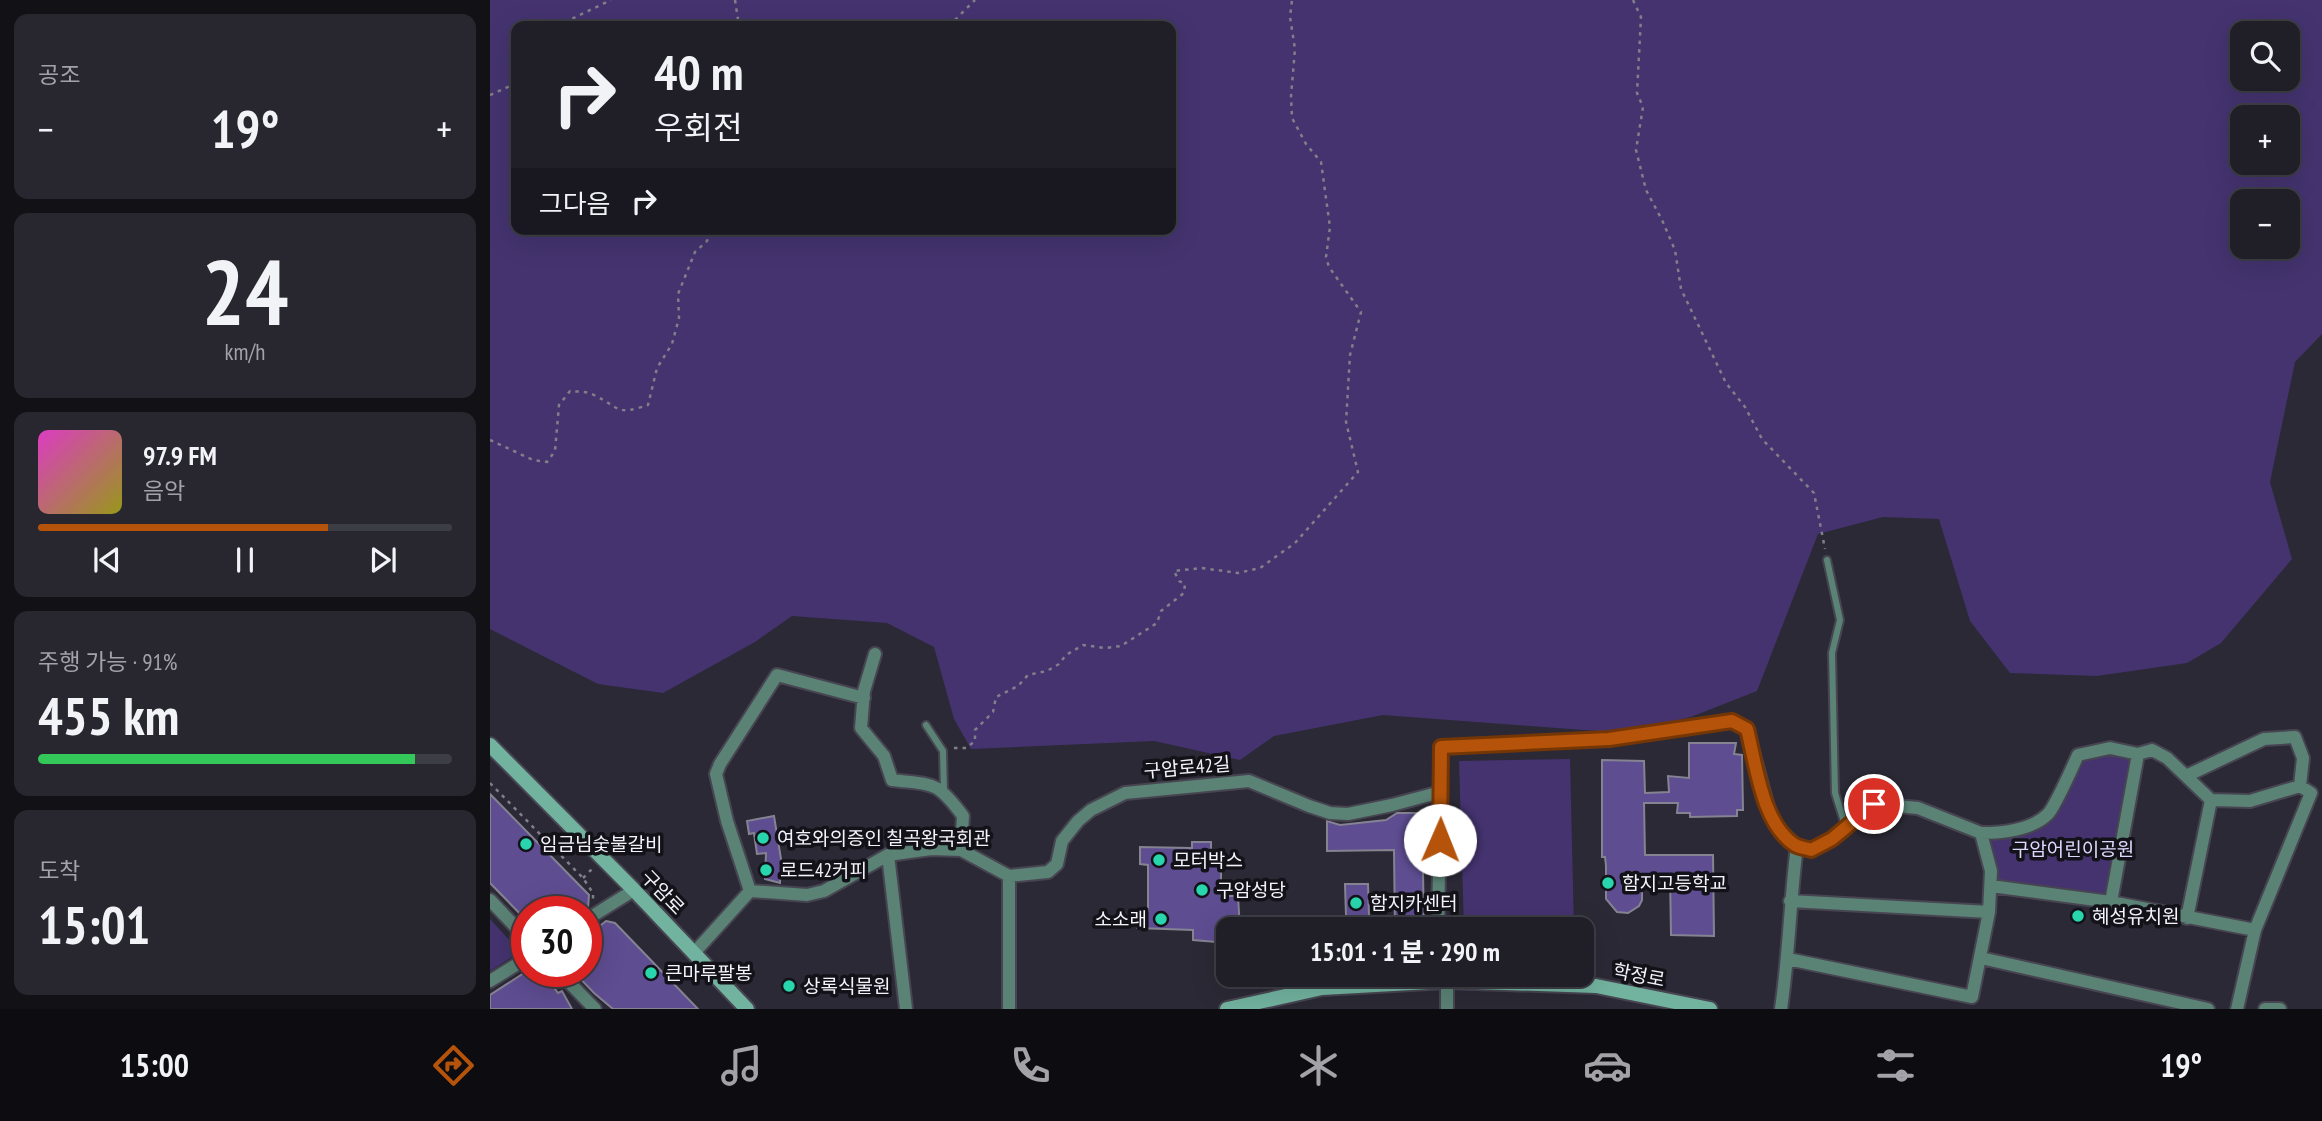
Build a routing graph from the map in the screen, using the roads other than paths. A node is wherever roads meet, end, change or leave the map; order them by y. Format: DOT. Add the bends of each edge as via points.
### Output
graph roads {
  1 [pos="1827,561"];
  2 [pos="875,654"];
  3 [pos="864,698"];
  4 [pos="926,725"];
  5 [pos="490,745"];
  6 [pos="2138,754"];
  7 [pos="2186,776"];
  8 [pos="944,792"];
  9 [pos="1441,792"];
  10 [pos="2311,792"];
  11 [pos="2211,800"];
  12 [pos="1846,828"];
  13 [pos="1981,833"];
  14 [pos="1797,846"];
  15 [pos="961,850"];
  16 [pos="888,855"];
  17 [pos="1009,876"];
  18 [pos="1991,886"];
  19 [pos="634,890"];
  20 [pos="750,891"];
  21 [pos="490,900"];
  22 [pos="1790,901"];
  23 [pos="2111,902"];
  24 [pos="602,910"];
  25 [pos="1989,912"];
  26 [pos="1438,917"];
  27 [pos="2187,918"];
  28 [pos="511,922"];
  29 [pos="2255,930"];
  30 [pos="694,953"];
  31 [pos="1981,958"];
  32 [pos="1788,959"];
  33 [pos="511,968"];
  34 [pos="490,981"];
  35 [pos="1594,986"];
  36 [pos="573,987"];
  37 [pos="1335,987"];
  38 [pos="1443,987"];
  39 [pos="594,1009"];
  40 [pos="747,1009"];
  41 [pos="906,1009"];
  42 [pos="1009,1009"];
  43 [pos="1227,1009"];
  44 [pos="1447,1009"];
  45 [pos="1710,1009"];
  46 [pos="1781,1009"];
  47 [pos="2208,1009"];
  48 [pos="2236,1009"];
  49 [pos="2265,1009"];
  50 [pos="2280,1009"];
  1 -- 12 [label="lane" via="1840,620 1832,653 1835,793"];
  2 -- 3 [label="street"];
  3 -- 8 [label="street" via="861,728 884,756 892,780 935,785"];
  3 -- 20 [label="street" via="777,675 720,764 716,774 727,821"];
  4 -- 8 [label="lane" via="943,751"];
  5 -- 19 [label="main road, 구암로"];
  6 -- 7 [label="street" via="2152,750"];
  6 -- 13 [label="street" via="2110,748 2078,755 2048,814 2024,828"];
  6 -- 23 [label="street"];
  7 -- 10 [label="street" via="2264,739 2295,737"];
  7 -- 11 [label="street"];
  8 -- 15 [label="street" via="963,816"];
  9 -- 14 [label="street" via="1441,747 1609,739 1732,721 1747,729 1770,815"];
  9 -- 17 [label="street, 구암로42길" via="1349,814 1330,813 1249,781 1125,793 1078,821 1062,841 1057,864 1048,872"];
  9 -- 26 [label="street"];
  10 -- 11 [label="street" via="2250,801"];
  10 -- 29 [label="street"];
  11 -- 27 [label="street"];
  12 -- 13 [label="street" via="1874,804 1918,808"];
  12 -- 14 [label="street" via="1811,850"];
  13 -- 18 [label="street"];
  14 -- 22 [label="street"];
  15 -- 16 [label="street"];
  15 -- 17 [label="street"];
  16 -- 20 [label="street" via="824,891 807,895"];
  16 -- 41 [label="street"];
  17 -- 42 [label="street"];
  18 -- 23 [label="street"];
  18 -- 25 [label="street"];
  19 -- 24 [label="street"];
  19 -- 30 [label="main road, 구암로"];
  20 -- 30 [label="street"];
  21 -- 28 [label="street"];
  22 -- 25 [label="street"];
  22 -- 32 [label="street"];
  23 -- 27 [label="street"];
  25 -- 31 [label="street"];
  27 -- 29 [label="street"];
  29 -- 48 [label="street"];
  30 -- 40 [label="main road, 구암로"];
  31 -- 32 [label="street" via="1972,997"];
  31 -- 47 [label="street"];
  32 -- 46 [label="street"];
  33 -- 34 [label="street"];
  35 -- 45 [label="main road, 학정로"];
  36 -- 39 [label="street"];
  37 -- 43 [label="main road, 학정로"];
  38 -- 44 [label="street"];
  49 -- 50 [label="street"];
}
